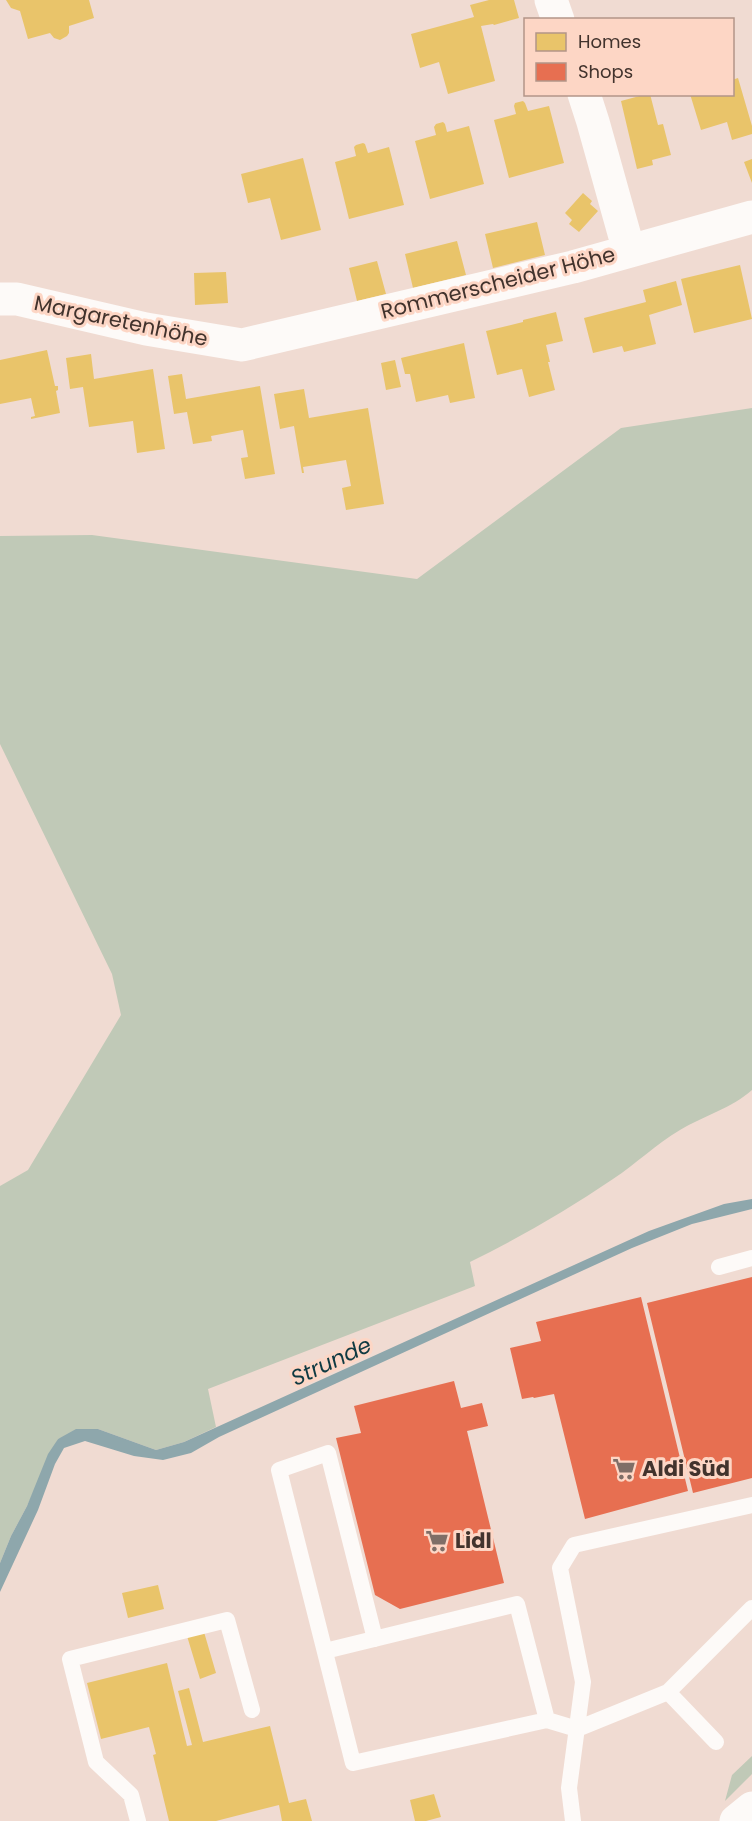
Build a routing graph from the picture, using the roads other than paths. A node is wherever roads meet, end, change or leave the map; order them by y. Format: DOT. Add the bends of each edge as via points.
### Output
graph roads {
  1 [pos="551,0"];
  2 [pos="557,18"];
  3 [pos="585,96"];
  4 [pos="752,217"];
  5 [pos="629,251"];
  6 [pos="0,299"];
  7 [pos="242,345"];
  8 [pos="752,1258"];
  9 [pos="719,1267"];
  10 [pos="752,1505"];
  11 [pos="752,1608"];
  12 [pos="375,1639"];
  13 [pos="325,1651"];
  14 [pos="668,1692"];
  15 [pos="252,1710"];
  16 [pos="547,1720"];
  17 [pos="577,1730"];
  18 [pos="716,1742"];
  19 [pos="752,1808"];
  20 [pos="138,1821"];
  21 [pos="573,1821"];
  22 [pos="736,1821"];
  1 -- 2 [label="street"];
  3 -- 5 [label="street"];
  4 -- 5 [label="street, Rommerscheider Höhe"];
  5 -- 7 [label="street, Rommerscheider Höhe"];
  6 -- 7 [label="street, Margaretenhöhe" via="17,299 146,329"];
  8 -- 9 [label="lane"];
  10 -- 17 [label="lane" via="574,1545 560,1568 583,1682"];
  11 -- 14 [label="lane"];
  12 -- 13 [label="lane"];
  12 -- 13 [label="lane" via="328,1453 279,1470"];
  12 -- 16 [label="lane" via="517,1604"];
  13 -- 16 [label="lane" via="353,1763"];
  14 -- 17 [label="lane"];
  14 -- 18 [label="lane"];
  15 -- 20 [label="lane" via="227,1620 70,1659 96,1762 131,1795"];
  16 -- 17 [label="lane"];
  17 -- 21 [label="lane" via="569,1788"];
  19 -- 22 [label="street"];
}
